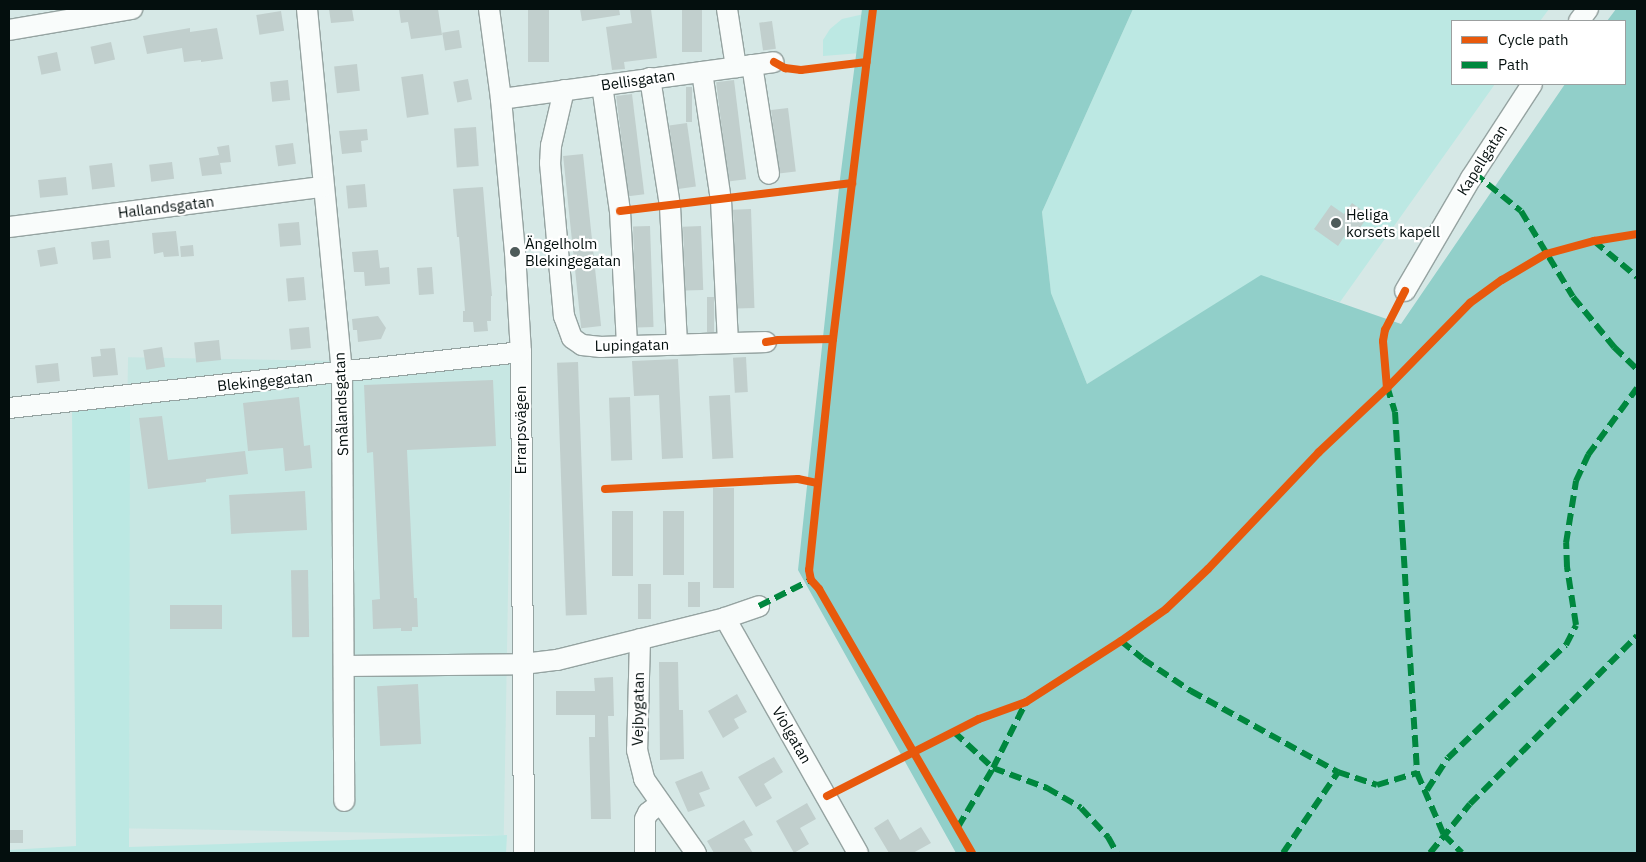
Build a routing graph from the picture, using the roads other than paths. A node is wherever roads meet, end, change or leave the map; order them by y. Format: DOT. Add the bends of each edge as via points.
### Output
graph roads {
  1 [pos="132,9"];
  2 [pos="306,9"];
  3 [pos="489,9"];
  4 [pos="728,9"];
  5 [pos="1588,9"];
  6 [pos="1580,20"];
  7 [pos="9,30"];
  8 [pos="774,62"];
  9 [pos="744,66"];
  10 [pos="702,72"];
  11 [pos="650,78"];
  12 [pos="602,85"];
  13 [pos="1531,85"];
  14 [pos="564,90"];
  15 [pos="501,99"];
  16 [pos="769,174"];
  17 [pos="322,187"];
  18 [pos="9,228"];
  19 [pos="1405,291"];
  20 [pos="766,342"];
  21 [pos="728,344"];
  22 [pos="677,345"];
  23 [pos="628,346"];
  24 [pos="521,352"];
  25 [pos="342,372"];
  26 [pos="9,408"];
  27 [pos="759,606"];
  28 [pos="726,618"];
  29 [pos="640,639"];
  30 [pos="523,664"];
  31 [pos="344,666"];
  32 [pos="344,801"];
  33 [pos="661,802"];
  34 [pos="524,853"];
  35 [pos="645,853"];
  36 [pos="696,853"];
  37 [pos="858,853"];
  1 -- 7 [label="street"];
  2 -- 17 [label="street, Smålandsgatan"];
  3 -- 15 [label="street, Errarpsvägen"];
  4 -- 9 [label="street"];
  5 -- 6 [label="street"];
  8 -- 9 [label="street, Bellisgatan"];
  9 -- 10 [label="street, Bellisgatan"];
  9 -- 16 [label="street"];
  10 -- 11 [label="street, Bellisgatan"];
  10 -- 21 [label="street" via="721,200"];
  11 -- 12 [label="street, Bellisgatan"];
  11 -- 22 [label="street" via="670,206"];
  12 -- 14 [label="street, Bellisgatan"];
  12 -- 23 [label="street" via="620,211"];
  13 -- 19 [label="street, Kapellgatan" via="1471,178"];
  14 -- 15 [label="street, Bellisgatan"];
  14 -- 23 [label="street, Lupingatan" via="550,163 566,326 572,338 582,345"];
  15 -- 24 [label="street, Errarpsvägen"];
  17 -- 18 [label="street, Hallandsgatan"];
  17 -- 25 [label="street, Smålandsgatan"];
  20 -- 21 [label="street, Lupingatan"];
  21 -- 22 [label="street, Lupingatan"];
  22 -- 23 [label="street, Lupingatan"];
  24 -- 25 [label="street, Blekingegatan"];
  24 -- 30 [label="street, Errarpsvägen"];
  25 -- 26 [label="street, Blekingegatan"];
  25 -- 31 [label="street, Smålandsgatan"];
  27 -- 28 [label="street"];
  28 -- 29 [label="street"];
  28 -- 37 [label="street, Violgatan"];
  29 -- 30 [label="street" via="556,660"];
  29 -- 33 [label="street, Vejbygatan" via="636,750 644,779"];
  30 -- 31 [label="street"];
  30 -- 34 [label="street, Errarpsvägen"];
  31 -- 32 [label="street, Smålandsgatan"];
  33 -- 35 [label="street" via="645,819"];
  33 -- 36 [label="street, Vejbygatan"];
}
